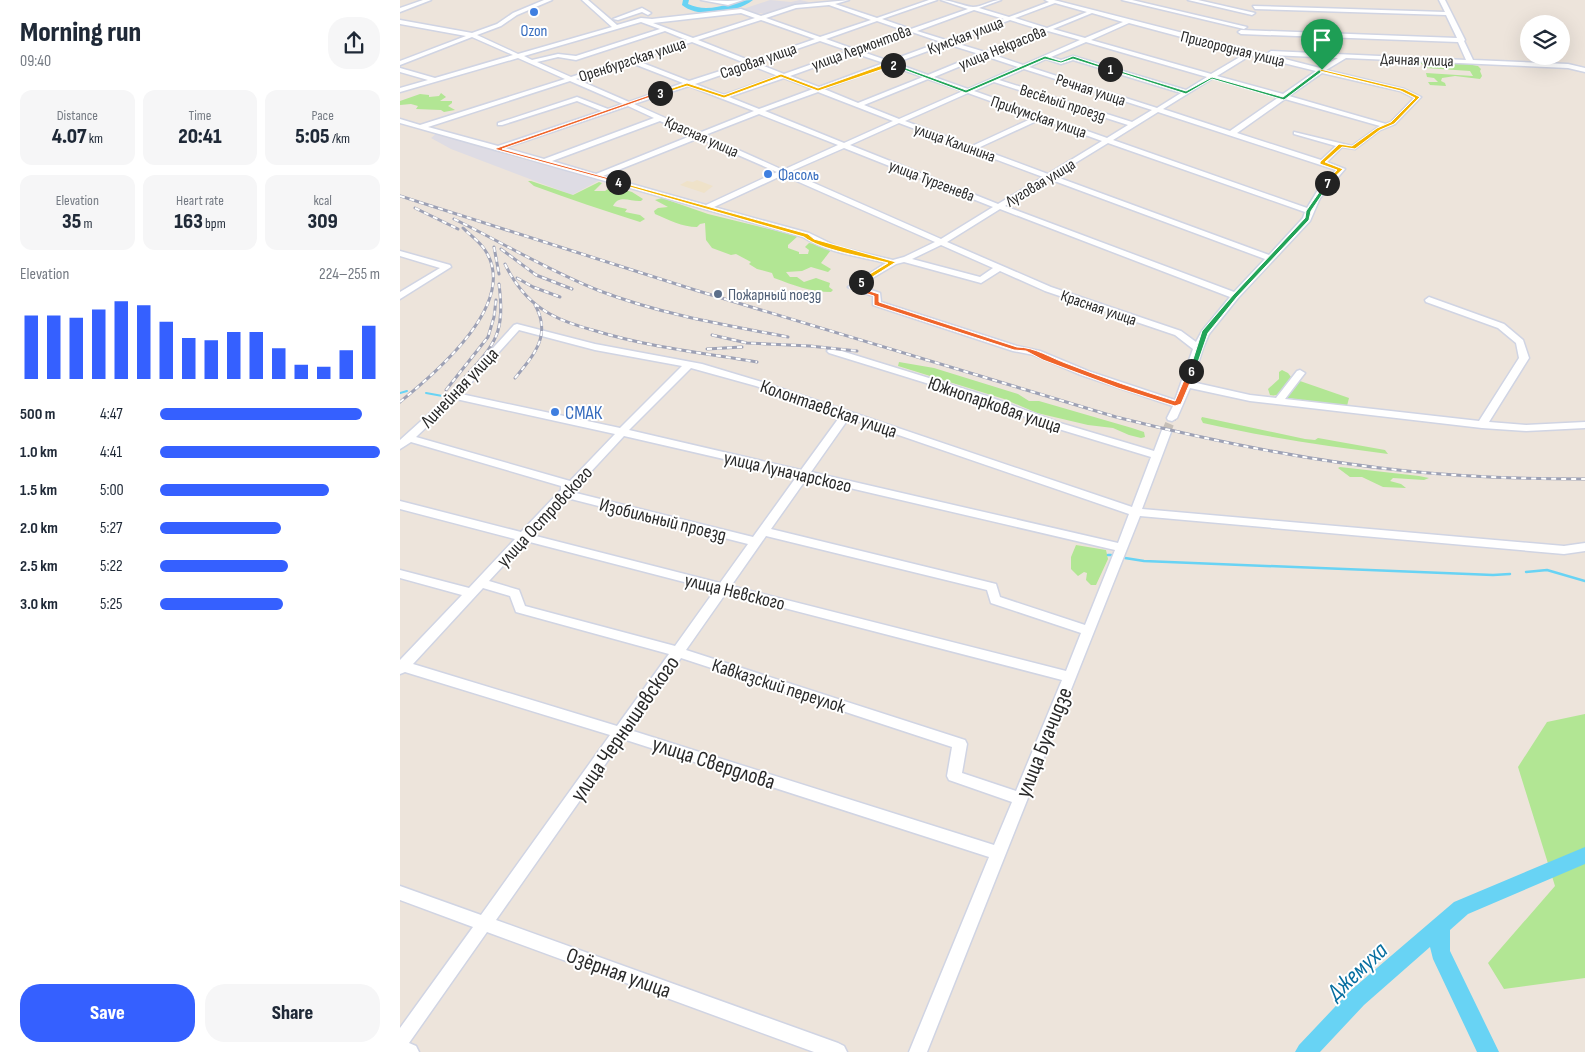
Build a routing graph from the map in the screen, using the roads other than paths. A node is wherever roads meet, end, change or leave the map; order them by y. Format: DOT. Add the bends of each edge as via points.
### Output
graph roads {
  1 [pos="425,0"];
  2 [pos="549,0"];
  3 [pos="585,0"];
  4 [pos="704,0"];
  5 [pos="740,0"];
  6 [pos="846,0"];
  7 [pos="934,0"];
  8 [pos="944,0"];
  9 [pos="998,0"];
  10 [pos="1125,0"];
  11 [pos="1191,0"];
  12 [pos="1258,0"];
  13 [pos="1442,0"];
  14 [pos="716,1"];
  15 [pos="1051,1"];
  16 [pos="832,5"];
  17 [pos="1255,7"];
  18 [pos="972,8"];
  19 [pos="400,10"];
  20 [pos="1091,12"];
  21 [pos="648,13"];
  22 [pos="1252,14"];
  23 [pos="1450,14"];
  24 [pos="764,18"];
  25 [pos="1008,19"];
  26 [pos="641,20"];
  27 [pos="877,20"];
  28 [pos="610,21"];
  29 [pos="400,22"];
  30 [pos="1127,22"];
  31 [pos="615,26"];
  32 [pos="665,29"];
  33 [pos="1045,29"];
  34 [pos="909,30"];
  35 [pos="1242,30"];
  36 [pos="471,35"];
  37 [pos="821,39"];
  38 [pos="693,40"];
  39 [pos="1082,40"];
  40 [pos="1462,40"];
  41 [pos="946,42"];
  42 [pos="853,50"];
  43 [pos="1235,50"];
  44 [pos="1249,53"];
  45 [pos="982,54"];
  46 [pos="517,56"];
  47 [pos="1345,56"];
  48 [pos="1045,57"];
  49 [pos="630,60"];
  50 [pos="1470,61"];
  51 [pos="531,62"];
  52 [pos="400,63"];
  53 [pos="750,63"];
  54 [pos="890,64"];
  55 [pos="1022,66"];
  56 [pos="400,70"];
  57 [pos="1322,70"];
  58 [pos="1585,70"];
  59 [pos="781,75"];
  60 [pos="927,77"];
  61 [pos="572,78"];
  62 [pos="1212,78"];
  63 [pos="436,80"];
  64 [pos="993,80"];
  65 [pos="687,84"];
  66 [pos="400,90"];
  67 [pos="818,90"];
  68 [pos="966,91"];
  69 [pos="1186,92"];
  70 [pos="724,97"];
  71 [pos="1284,98"];
  72 [pos="628,104"];
  73 [pos="858,105"];
  74 [pos="1158,110"];
  75 [pos="607,111"];
  76 [pos="760,112"];
  77 [pos="1040,117"];
  78 [pos="661,118"];
  79 [pos="899,121"];
  80 [pos="400,122"];
  81 [pos="500,124"];
  82 [pos="1134,125"];
  83 [pos="1387,126"];
  84 [pos="420,127"];
  85 [pos="1296,132"];
  86 [pos="1231,134"];
  87 [pos="699,135"];
  88 [pos="1109,141"];
  89 [pos="844,145"];
  90 [pos="1341,146"];
  91 [pos="973,148"];
  92 [pos="496,149"];
  93 [pos="544,162"];
  94 [pos="1322,163"];
  95 [pos="784,172"];
  96 [pos="596,176"];
  97 [pos="1048,176"];
  98 [pos="1000,206"];
  99 [pos="707,207"];
  100 [pos="1309,211"];
  101 [pos="941,242"];
  102 [pos="400,253"];
  103 [pos="1271,259"];
  104 [pos="905,260"];
  105 [pos="893,262"];
  106 [pos="998,268"];
  107 [pos="400,296"];
  108 [pos="1235,296"];
  109 [pos="1429,300"];
  110 [pos="517,327"];
  111 [pos="1204,333"];
  112 [pos="1180,335"];
  113 [pos="1198,348"];
  114 [pos="832,351"];
  115 [pos="689,365"];
  116 [pos="1300,373"];
  117 [pos="1187,384"];
  118 [pos="454,396"];
  119 [pos="1278,401"];
  120 [pos="1178,404"];
  121 [pos="847,414"];
  122 [pos="1172,418"];
  123 [pos="1482,425"];
  124 [pos="1585,425"];
  125 [pos="622,432"];
  126 [pos="1166,432"];
  127 [pos="404,442"];
  128 [pos="1157,455"];
  129 [pos="803,474"];
  130 [pos="566,494"];
  131 [pos="400,505"];
  132 [pos="1136,512"];
  133 [pos="524,537"];
  134 [pos="759,537"];
  135 [pos="1585,547"];
  136 [pos="1122,548"];
  137 [pos="400,574"];
  138 [pos="481,583"];
  139 [pos="723,588"];
  140 [pos="471,593"];
  141 [pos="1087,630"];
  142 [pos="678,652"];
  143 [pos="401,667"];
  144 [pos="1069,678"];
  145 [pos="621,732"];
  146 [pos="1020,799"];
  147 [pos="998,853"];
  148 [pos="400,893"];
  149 [pos="485,923"];
  150 [pos="400,1042"];
  151 [pos="400,1048"];
  152 [pos="410,1052"];
  153 [pos="838,1052"];
  154 [pos="918,1052"];
  1 -- 19 [label="street"];
  2 -- 36 [label="street"];
  3 -- 28 [label="street"];
  4 -- 14 [label="street"];
  5 -- 14 [label="street"];
  6 -- 16 [label="street, Оренбургская улица"];
  7 -- 27 [label="street, Садовая улица"];
  8 -- 18 [label="street"];
  9 -- 18 [label="street, улица Лермонтова"];
  10 -- 35 [label="street"];
  11 -- 22 [label="street"];
  12 -- 17 [label="street"];
  13 -- 23 [label="street"];
  15 -- 20 [label="street, Пригородная улица"];
  15 -- 25 [label="street, Кумская улица"];
  16 -- 24 [label="street, Оренбургская улица" via="806,5"];
  16 -- 27 [label="street, Речная улица"];
  17 -- 22 [label="street"];
  17 -- 23 [label="street"];
  18 -- 25 [label="street"];
  18 -- 34 [label="street, улица Лермонтова"];
  20 -- 30 [label="street, Пригородная улица"];
  20 -- 33 [label="street, улица Некрасова"];
  21 -- 28 [label="street" via="642,10"];
  22 -- 35 [label="street"];
  23 -- 40 [label="street"];
  24 -- 26 [label="street, Прикумская улица" via="741,11"];
  24 -- 37 [label="street, Прикумская улица"];
  24 -- 38 [label="street, Оренбургская улица"];
  25 -- 33 [label="street"];
  25 -- 41 [label="street, Кумская улица"];
  26 -- 31 [label="street"];
  26 -- 32 [label="street, улица Калинина"];
  27 -- 34 [label="street, Речная улица"];
  27 -- 37 [label="street, Садовая улица"];
  28 -- 31 [label="street"];
  29 -- 36 [label="street, Красная улица"];
  30 -- 39 [label="street"];
  30 -- 43 [label="street, Пригородная улица"];
  31 -- 46 [label="street"];
  32 -- 38 [label="street, улица Калинина"];
  32 -- 51 [label="street" via="576,58 558,54"];
  33 -- 39 [label="street"];
  33 -- 45 [label="street, улица Некрасова"];
  34 -- 41 [label="street, Речная улица"];
  34 -- 42 [label="street, улица Лермонтова"];
  35 -- 40 [label="street"];
  35 -- 43 [label="street"];
  36 -- 46 [label="street, Красная улица"];
  36 -- 52 [label="street"];
  37 -- 42 [label="street, Прикумская улица"];
  37 -- 53 [label="street, Садовая улица"];
  38 -- 49 [label="street, Оренбургская улица"];
  38 -- 53 [label="street, улица Калинина"];
  39 -- 48 [label="street"];
  39 -- 62 [label="street"];
  40 -- 50 [label="street"];
  41 -- 45 [label="street, Речная улица"];
  41 -- 54 [label="street, Кумская улица"];
  42 -- 54 [label="street, Прикумская улица"];
  42 -- 59 [label="street, улица Лермонтова"];
  43 -- 44 [label="street, Пригородная улица"];
  44 -- 47 [label="street, Дачная улица"];
  44 -- 57 [label="street, Пригородная улица"];
  44 -- 62 [label="street, Луговая улица"];
  45 -- 55 [label="street, Речная улица"];
  45 -- 60 [label="street, улица Некрасова"];
  46 -- 51 [label="street, Красная улица"];
  46 -- 63 [label="street"];
  47 -- 50 [label="street, Дачная улица"];
  47 -- 57 [label="street"];
  48 -- 55 [label="street"];
  48 -- 69 [label="street" via="1061,62 1073,58"];
  49 -- 61 [label="street, Оренбургская улица"];
  49 -- 65 [label="street, улица Тургенева"];
  50 -- 58 [label="street, Дачная улица" via="1568,66"];
  51 -- 61 [label="street, Красная улица"];
  53 -- 59 [label="street, улица Калинина"];
  53 -- 65 [label="street, Садовая улица"];
  54 -- 60 [label="street, Прикумская улица"];
  54 -- 67 [label="street, Кумская улица"];
  55 -- 64 [label="street"];
  55 -- 74 [label="street, Речная улица"];
  56 -- 63 [label="street"];
  57 -- 71 [label="street"];
  57 -- 83 [label="street, Пригородная улица" via="1418,97"];
  59 -- 67 [label="street, улица Калинина"];
  59 -- 70 [label="street, улица Лермонтова"];
  60 -- 68 [label="street, Прикумская улица"];
  60 -- 73 [label="street, улица Некрасова"];
  61 -- 72 [label="street, Красная улица"];
  61 -- 84 [label="street, Оренбургская улица"];
  62 -- 69 [label="street, Луговая улица"];
  62 -- 71 [label="street"];
  63 -- 66 [label="street"];
  64 -- 68 [label="street"];
  64 -- 82 [label="street, Весёлый проезд"];
  65 -- 70 [label="street, улица Тургенева"];
  65 -- 72 [label="street, Садовая улица"];
  67 -- 73 [label="street, улица Калинина"];
  67 -- 76 [label="street, Кумская улица"];
  68 -- 77 [label="street, Прикумская улица"];
  68 -- 79 [label="street"];
  69 -- 74 [label="street, Луговая улица"];
  70 -- 76 [label="street, улица Тургенева"];
  71 -- 83 [label="street"];
  71 -- 86 [label="street"];
  72 -- 75 [label="street, Садовая улица"];
  72 -- 78 [label="street, Красная улица"];
  73 -- 79 [label="street, улица Калинина"];
  74 -- 82 [label="street, Луговая улица"];
  74 -- 86 [label="street, Речная улица"];
  75 -- 81 [label="street" via="577,99"];
  75 -- 92 [label="street, Садовая улица"];
  76 -- 87 [label="street, Кумская улица"];
  76 -- 89 [label="street, улица Тургенева"];
  77 -- 88 [label="street, Прикумская улица"];
  77 -- 91 [label="street"];
  78 -- 87 [label="street, Красная улица"];
  78 -- 93 [label="street"];
  79 -- 89 [label="street"];
  79 -- 91 [label="street, улица Калинина"];
  80 -- 84 [label="street"];
  82 -- 88 [label="street, Луговая улица"];
  83 -- 90 [label="street" via="1353,148"];
  84 -- 92 [label="street"];
  85 -- 90 [label="street"];
  86 -- 94 [label="street, Речная улица"];
  87 -- 95 [label="street, Красная улица"];
  87 -- 96 [label="street, Кумская улица"];
  88 -- 97 [label="street, Луговая улица"];
  88 -- 100 [label="street, Прикумская улица"];
  89 -- 95 [label="street"];
  89 -- 98 [label="street, улица Тургенева"];
  90 -- 94 [label="street"];
  91 -- 97 [label="street, улица Калинина"];
  92 -- 93 [label="street"];
  93 -- 96 [label="street"];
  94 -- 100 [label="street, Речная улица" via="1341,169 1325,185"];
  95 -- 99 [label="street"];
  95 -- 101 [label="street, Красная улица"];
  96 -- 99 [label="street"];
  97 -- 98 [label="street, Луговая улица"];
  97 -- 103 [label="street, улица Калинина"];
  98 -- 101 [label="street, Луговая улица"];
  98 -- 108 [label="street, улица Тургенева"];
  99 -- 105 [label="street" via="806,235 848,252"];
  100 -- 103 [label="street" via="1308,219"];
  101 -- 104 [label="street, Луговая улица"];
  101 -- 106 [label="street, Красная улица"];
  102 -- 107 [label="street" via="447,267"];
  103 -- 108 [label="street"];
  104 -- 105 [label="street, Луговая улица"];
  104 -- 106 [label="street" via="981,280"];
  105 -- 120 [label="street, Луговая улица" via="852,288 877,295 876,303 1016,349 1027,349 1120,386"];
  106 -- 112 [label="street, Красная улица"];
  108 -- 111 [label="street"];
  109 -- 123 [label="street" via="1501,326 1520,342 1524,358"];
  110 -- 115 [label="street, Колонтаевская улица" via="595,347"];
  110 -- 118 [label="street, Линейная улица"];
  111 -- 112 [label="street"];
  111 -- 113 [label="street"];
  112 -- 113 [label="street, Красная улица"];
  113 -- 117 [label="street"];
  114 -- 128 [label="street, Южнопарковая улица"];
  115 -- 121 [label="street, Колонтаевская улица" via="759,384"];
  115 -- 125 [label="street, улица Островского"];
  116 -- 119 [label="street"];
  117 -- 119 [label="street"];
  117 -- 120 [label="street"];
  118 -- 125 [label="street, улица Луначарского"];
  118 -- 127 [label="street, Линейная улица"];
  119 -- 123 [label="street"];
  120 -- 122 [label="street"];
  121 -- 129 [label="street, улица Чернышевского"];
  121 -- 132 [label="street, Колонтаевская улица"];
  123 -- 124 [label="street" via="1526,428"];
  125 -- 129 [label="street, улица Луначарского"];
  125 -- 130 [label="street, улица Островского"];
  126 -- 128 [label="street, улица Буачидзе"];
  127 -- 130 [label="street" via="567,484"];
  128 -- 132 [label="street, улица Буачидзе"];
  129 -- 134 [label="street, улица Чернышевского"];
  129 -- 136 [label="street, улица Луначарского"];
  130 -- 133 [label="street, улица Островского"];
  130 -- 134 [label="street, Изобильный проезд"];
  131 -- 133 [label="street, улица Невского"];
  132 -- 135 [label="street, Колонтаевская улица" via="1564,550"];
  132 -- 136 [label="street, улица Буачидзе"];
  133 -- 138 [label="street, улица Островского"];
  133 -- 139 [label="street, улица Невского"];
  134 -- 139 [label="street, улица Чернышевского"];
  134 -- 141 [label="street, Изобильный проезд" via="992,586 995,600"];
  136 -- 141 [label="street, улица Буачидзе"];
  137 -- 140 [label="street"];
  138 -- 140 [label="street, улица Островского"];
  138 -- 142 [label="street, Кавказский переулок" via="515,593 520,609"];
  139 -- 142 [label="street, улица Чернышевского"];
  139 -- 144 [label="street, улица Невского"];
  140 -- 143 [label="street, улица Островского"];
  141 -- 144 [label="street, улица Буачидзе"];
  142 -- 145 [label="street, улица Чернышевского"];
  142 -- 146 [label="street, Кавказский переулок" via="960,744 954,776"];
  143 -- 145 [label="street, улица Свердлова"];
  144 -- 146 [label="street, улица Буачидзе"];
  145 -- 147 [label="street, улица Свердлова"];
  145 -- 149 [label="street, улица Чернышевского"];
  146 -- 147 [label="street, улица Буачидзе"];
  147 -- 154 [label="street, улица Буачидзе"];
  148 -- 149 [label="street, Озёрная улица"];
  149 -- 150 [label="street, улица Чернышевского"];
  149 -- 153 [label="street, Озёрная улица"];
  151 -- 152 [label="street"];
}
